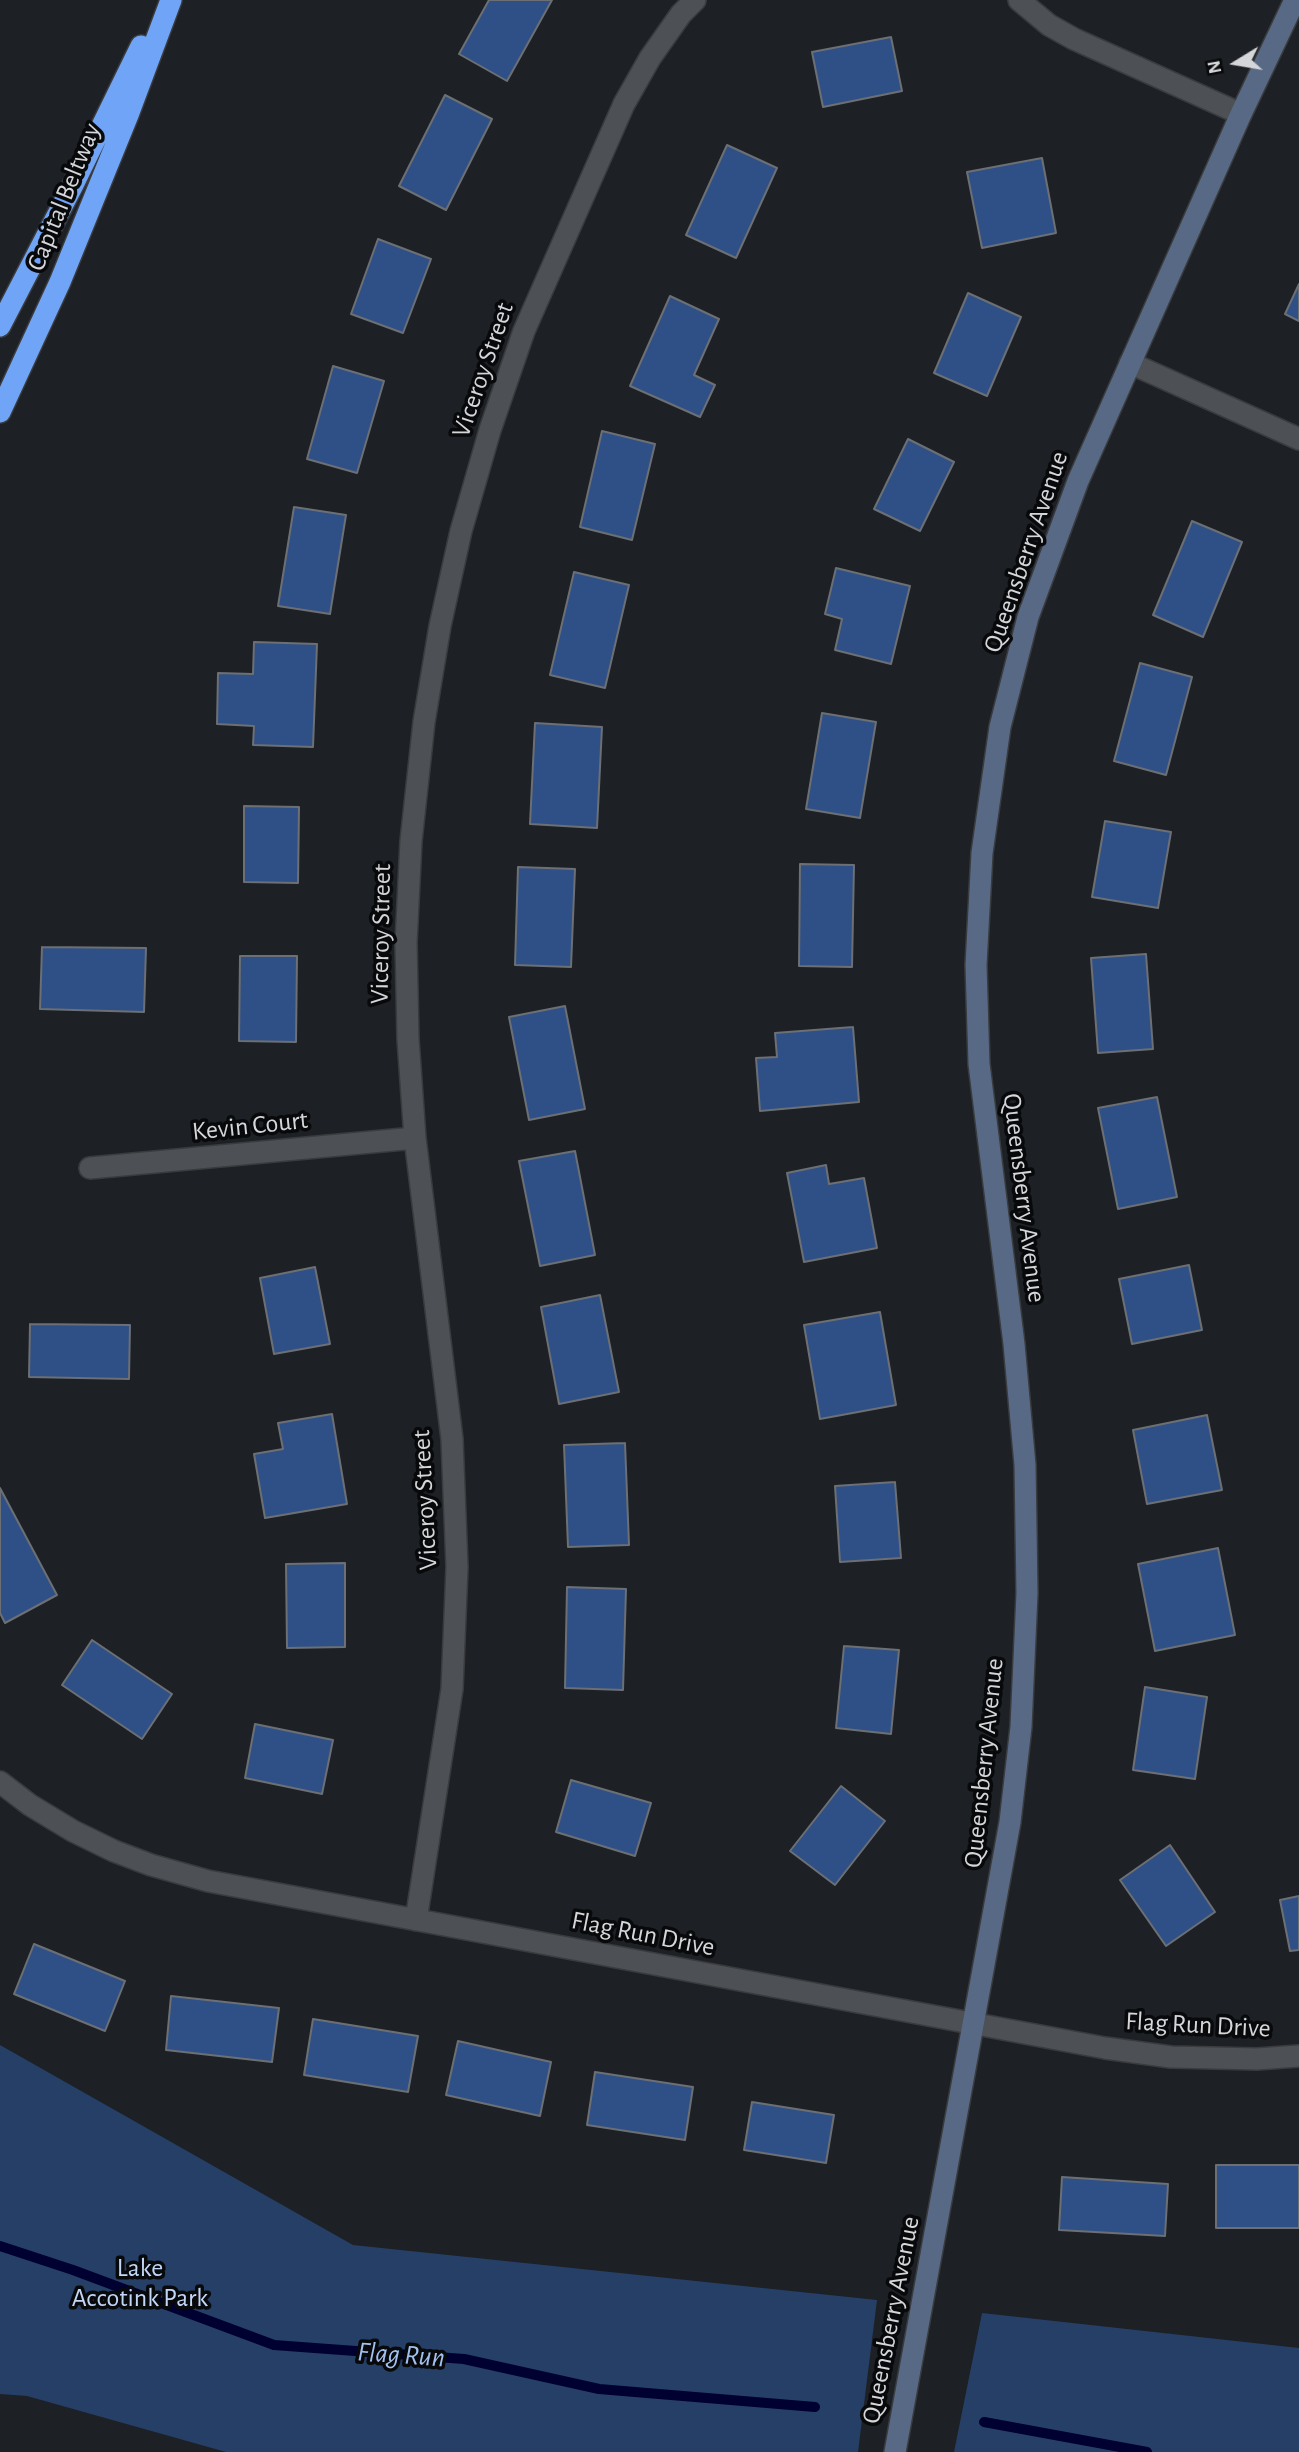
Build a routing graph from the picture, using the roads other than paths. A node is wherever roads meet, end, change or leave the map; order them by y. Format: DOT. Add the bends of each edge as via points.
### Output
graph roads {
  1 [pos="164,0"];
  2 [pos="171,0"];
  3 [pos="695,0"];
  4 [pos="1019,0"];
  5 [pos="1295,0"];
  6 [pos="1241,114"];
  7 [pos="0,326"];
  8 [pos="1130,363"];
  9 [pos="0,412"];
  10 [pos="1299,439"];
  11 [pos="415,1138"];
  12 [pos="90,1168"];
  13 [pos="0,1782"];
  14 [pos="416,1920"];
  15 [pos="975,2025"];
  16 [pos="1299,2056"];
  17 [pos="895,2452"];
  1 -- 7 [label="highway"];
  2 -- 9 [label="highway, Capital Beltway" via="60,282"];
  3 -- 11 [label="street, Viceroy Street" via="650,58 624,104 540,293 490,430 461,531 424,722 411,841 408,1039"];
  4 -- 6 [label="street" via="1074,39"];
  5 -- 6 [label="street, Queensberry Avenue"];
  6 -- 8 [label="street, Queensberry Avenue"];
  8 -- 10 [label="street"];
  8 -- 15 [label="street, Queensberry Avenue" via="1077,481 1028,617 1000,727 982,853 976,965 979,1064 1025,1465 1027,1593 1021,1727 1010,1822"];
  11 -- 12 [label="street, Kevin Court"];
  11 -- 14 [label="street, Viceroy Street" via="452,1439 457,1567 452,1689"];
  13 -- 14 [label="street, Flag Run Drive" via="73,1831 151,1866"];
  14 -- 15 [label="street, Flag Run Drive"];
  15 -- 16 [label="street, Flag Run Drive" via="1171,2057"];
  15 -- 17 [label="street, Queensberry Avenue"];
}
